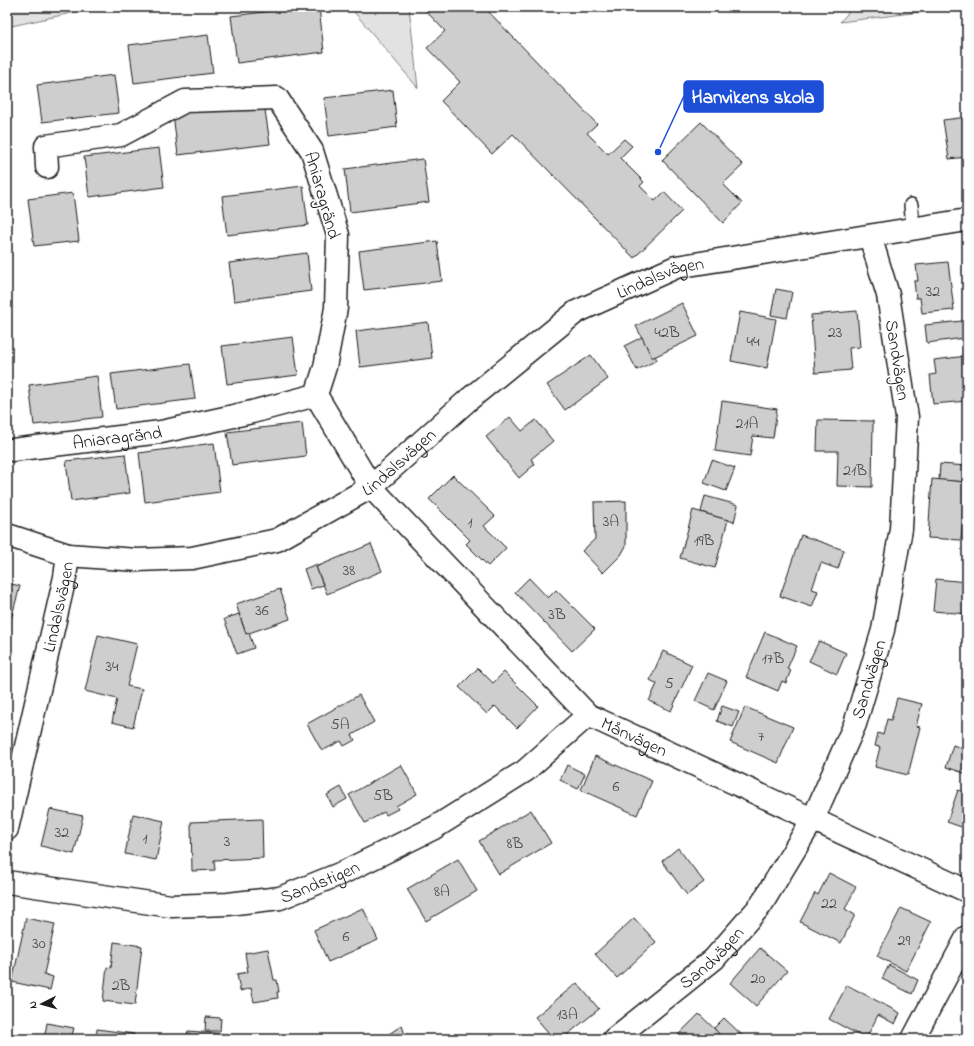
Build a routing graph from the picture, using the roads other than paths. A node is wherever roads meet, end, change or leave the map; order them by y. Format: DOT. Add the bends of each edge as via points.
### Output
graph roads {
  1 [pos="46,156"];
  2 [pos="910,205"];
  3 [pos="967,220"];
  4 [pos="913,228"];
  5 [pos="870,236"];
  6 [pos="316,395"];
  7 [pos="12,450"];
  8 [pos="371,487"];
  9 [pos="7,534"];
  10 [pos="68,555"];
  11 [pos="588,715"];
  12 [pos="813,819"];
  13 [pos="7,830"];
  14 [pos="7,882"];
  15 [pos="967,891"];
  16 [pos="967,937"];
  17 [pos="614,1039"];
  18 [pos="913,1039"];
  1 -- 6 [label="street, Aniaragränd" via="121,135 185,101 277,98 312,151 338,234 336,308 325,367"];
  2 -- 4 [label="lane"];
  3 -- 4 [label="street, Lindalsvägen"];
  4 -- 5 [label="street, Lindalsvägen"];
  5 -- 8 [label="street, Lindalsvägen" via="676,267 576,312 467,401"];
  5 -- 12 [label="street, Sandvägen" via="888,295 907,417 901,529 883,630 857,717"];
  6 -- 7 [label="street, Aniaragränd" via="161,432"];
  6 -- 8 [label="street"];
  8 -- 10 [label="street, Lindalsvägen" via="277,540 192,558 137,560"];
  8 -- 11 [label="street, Månvägen"];
  9 -- 10 [label="street"];
  10 -- 13 [label="street, Lindalsvägen"];
  11 -- 12 [label="street, Månvägen"];
  11 -- 14 [label="street, Sandstigen" via="525,771 434,828 342,873 280,898 228,904 171,906"];
  12 -- 15 [label="street, Månvägen"];
  12 -- 17 [label="street, Sandvägen" via="761,905 714,959"];
  16 -- 18 [label="street"];
}
